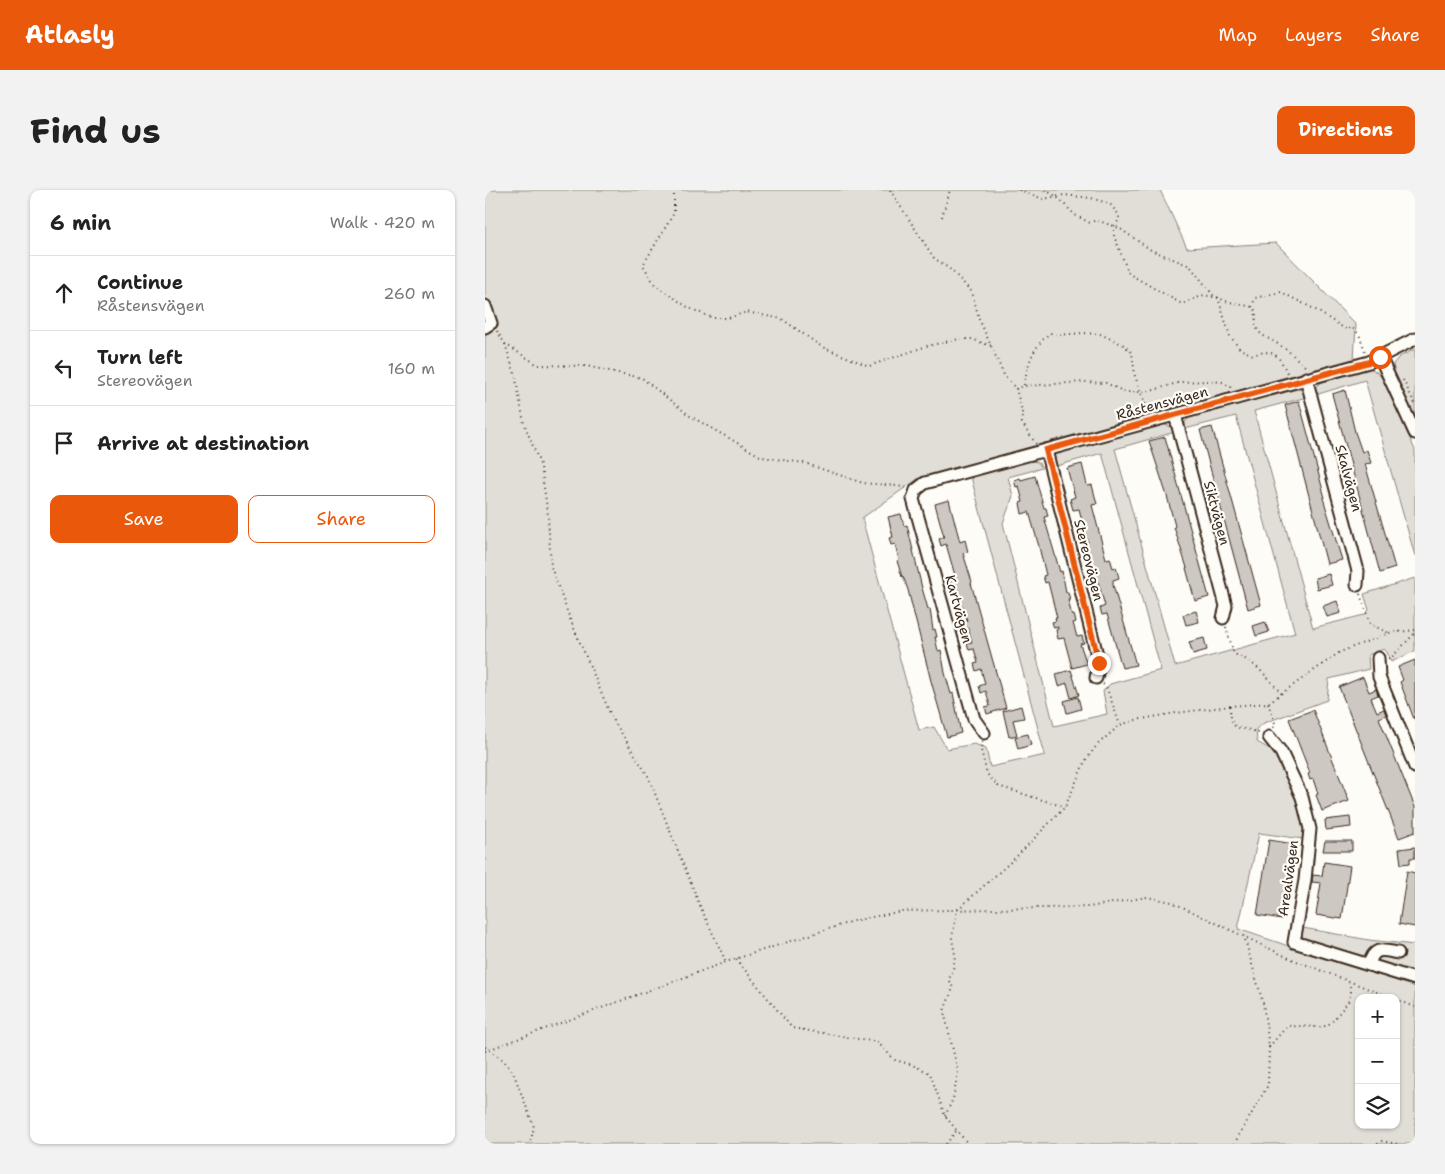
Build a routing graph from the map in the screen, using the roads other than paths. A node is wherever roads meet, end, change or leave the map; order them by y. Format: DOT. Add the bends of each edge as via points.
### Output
graph roads {
  1 [pos="485,306"];
  2 [pos="488,325"];
  3 [pos="1415,339"];
  4 [pos="1380,357"];
  5 [pos="1306,372"];
  6 [pos="1175,415"];
  7 [pos="1415,433"];
  8 [pos="1043,451"];
  9 [pos="916,490"];
  10 [pos="1357,586"];
  11 [pos="1223,618"];
  12 [pos="1378,658"];
  13 [pos="1096,678"];
  14 [pos="984,733"];
  15 [pos="1269,737"];
  16 [pos="1415,767"];
  17 [pos="1398,953"];
  18 [pos="1369,965"];
  19 [pos="1415,979"];
  1 -- 2 [label="street"];
  3 -- 4 [label="street, Råstensvägen"];
  4 -- 5 [label="street, Råstensvägen" via="1369,362"];
  4 -- 7 [label="street"];
  5 -- 6 [label="street, Råstensvägen" via="1291,382"];
  5 -- 10 [label="street, Skalvägen" via="1358,571"];
  6 -- 8 [label="street, Råstensvägen"];
  6 -- 11 [label="street, Siktvägen" via="1226,606"];
  8 -- 9 [label="street, Råstensvägen" via="925,483"];
  8 -- 13 [label="street, Stereovägen" via="1099,663"];
  9 -- 14 [label="street, Kartvägen" via="913,499 973,719"];
  12 -- 16 [label="street" via="1379,677"];
  15 -- 18 [label="street, Arealvägen" via="1281,752 1301,797 1310,830 1294,942"];
  17 -- 18 [label="street" via="1377,951 1371,956"];
  18 -- 19 [label="street"];
}
